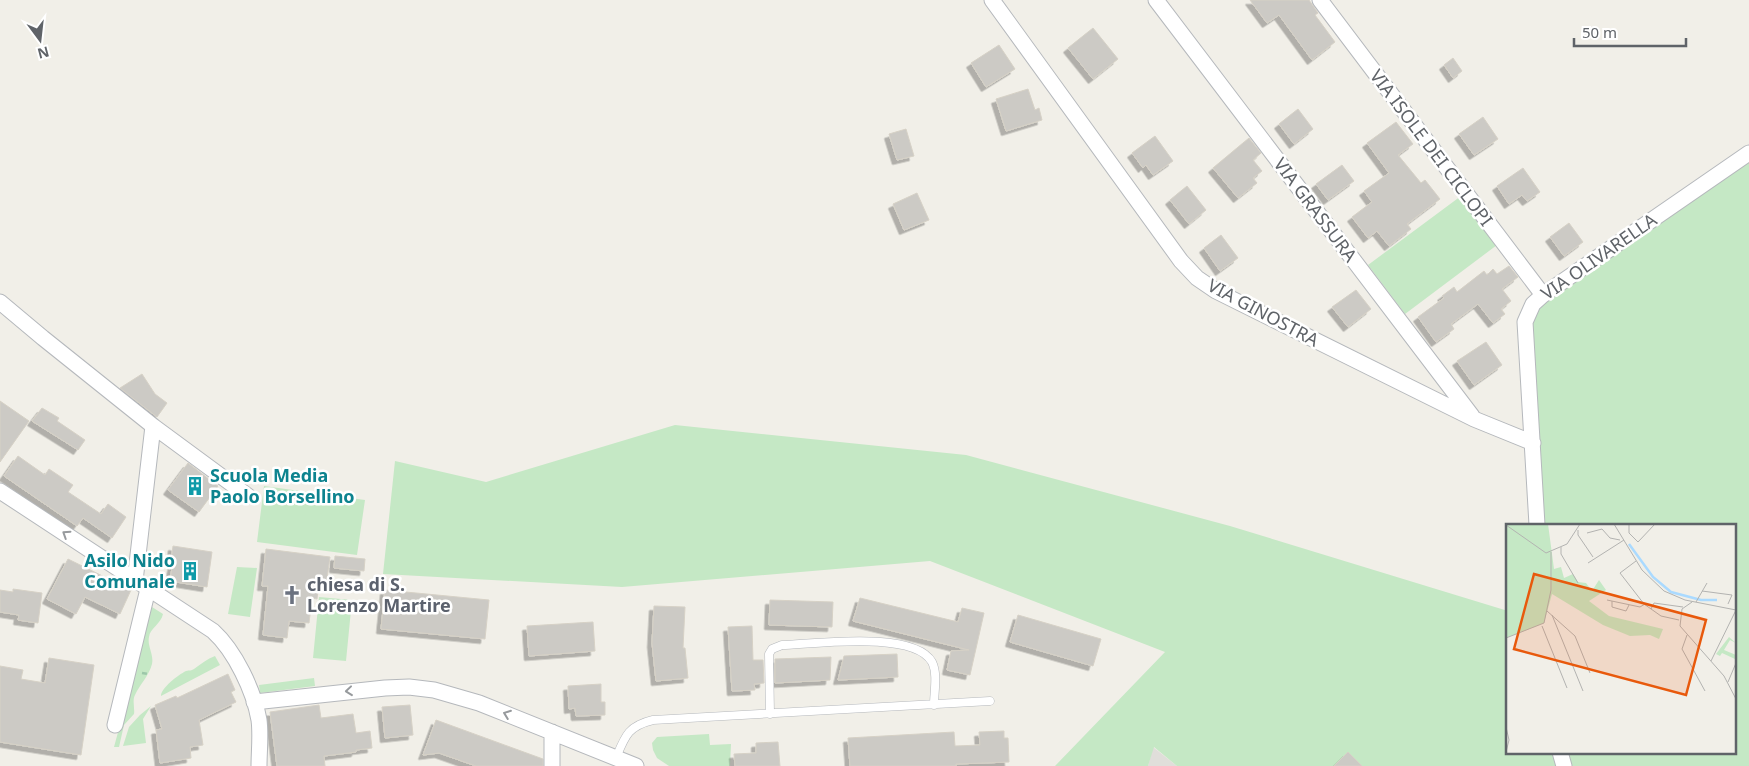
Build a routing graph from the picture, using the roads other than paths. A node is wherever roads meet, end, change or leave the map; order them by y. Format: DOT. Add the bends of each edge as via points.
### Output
graph roads {
  1 [pos="992,0"];
  2 [pos="1156,0"];
  3 [pos="1320,0"];
  4 [pos="1749,153"];
  5 [pos="1542,295"];
  6 [pos="0,302"];
  7 [pos="1474,419"];
  8 [pos="153,426"];
  9 [pos="1533,443"];
  10 [pos="0,491"];
  11 [pos="248,496"];
  12 [pos="1537,524"];
  13 [pos="142,585"];
  14 [pos="254,702"];
  15 [pos="990,702"];
  16 [pos="934,705"];
  17 [pos="770,714"];
  18 [pos="115,725"];
  19 [pos="552,732"];
  20 [pos="616,758"];
  21 [pos="259,766"];
  22 [pos="552,766"];
  23 [pos="636,766"];
  1 -- 7 [label="street, VIA GINOSTRA" via="1197,278 1216,291"];
  2 -- 7 [label="street, VIA GRASSURA"];
  3 -- 5 [label="street, VIA ISOLE DEI CICLOPI"];
  4 -- 5 [label="street, VIA OLIVARELLA"];
  5 -- 9 [label="street, VIA OLIVARELLA" via="1533,304 1525,322"];
  6 -- 8 [label="street"];
  7 -- 9 [label="street, VIA GINOSTRA"];
  8 -- 11 [label="street"];
  8 -- 13 [label="street" via="141,534"];
  9 -- 12 [label="street, VIA OLIVARELLA"];
  13 -- 10 [label="street, one-way"];
  13 -- 14 [label="street" via="221,639 237,662"];
  13 -- 18 [label="street"];
  19 -- 14 [label="street, one-way" via="458,696 416,687"];
  14 -- 21 [label="street" via="260,726"];
  15 -- 16 [label="lane"];
  16 -- 17 [label="lane"];
  16 -- 17 [label="lane" via="934,668 920,651 880,641 782,645 772,649 768,659"];
  17 -- 20 [label="lane" via="643,723 626,734"];
  19 -- 20 [label="street"];
  19 -- 22 [label="street"];
  20 -- 23 [label="street"];
}
